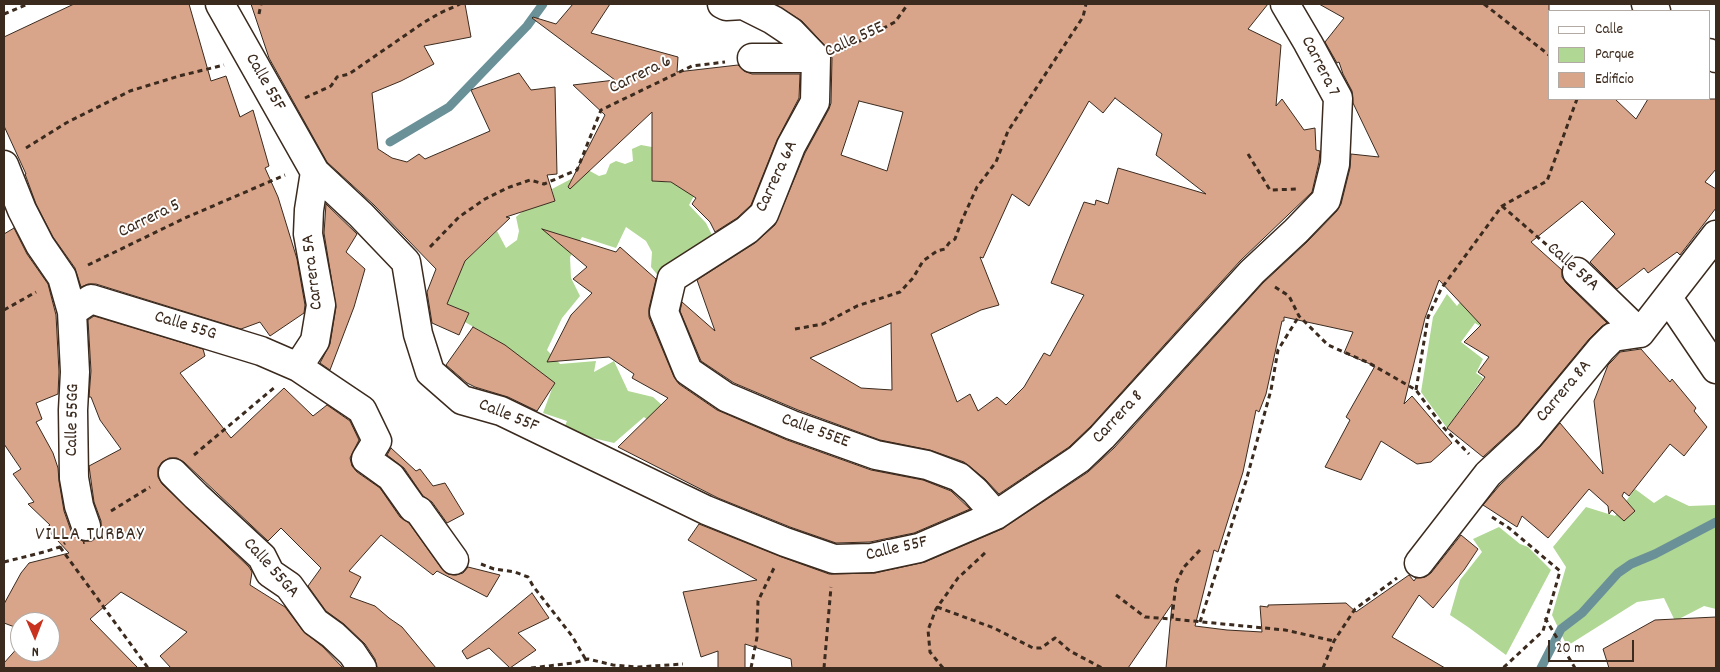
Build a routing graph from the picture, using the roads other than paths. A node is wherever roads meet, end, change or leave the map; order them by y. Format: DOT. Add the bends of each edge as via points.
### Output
graph roads {
  1 [pos="220,4"];
  2 [pos="722,4"];
  3 [pos="1285,4"];
  4 [pos="752,58"];
  5 [pos="816,58"];
  6 [pos="12,158"];
  7 [pos="315,172"];
  8 [pos="1326,200"];
  9 [pos="1716,235"];
  10 [pos="1577,272"];
  11 [pos="1668,298"];
  12 [pos="72,312"];
  13 [pos="664,312"];
  14 [pos="1640,333"];
  15 [pos="298,367"];
  16 [pos="1716,369"];
  17 [pos="173,473"];
  18 [pos="996,515"];
  19 [pos="86,526"];
  20 [pos="454,560"];
  21 [pos="1419,563"];
  22 [pos="362,668"];
  1 -- 7 [label="street, Calle 55F"];
  2 -- 5 [label="street, Calle 55E" via="743,5 774,20 791,32"];
  3 -- 8 [label="street, Carrera 7" via="1338,98 1334,164"];
  4 -- 5 [label="street"];
  5 -- 13 [label="street, Carrera 6A" via="815,102 792,146 764,214 747,230 672,278"];
  6 -- 12 [label="street" via="22,210 62,277"];
  7 -- 15 [label="street, Carrera 5A" via="308,234 321,305 315,341"];
  7 -- 18 [label="street, Calle 55F" via="406,262 418,334 430,372 462,400 501,411 706,510 834,559 872,558 919,548"];
  8 -- 18 [label="street, Carrera 8" via="1252,272 1079,459"];
  9 -- 11 [label="street"];
  10 -- 14 [label="street, Calle 58A"];
  11 -- 14 [label="street"];
  11 -- 16 [label="street"];
  12 -- 15 [label="street, Calle 55G" via="91,300 262,351"];
  12 -- 19 [label="street, Calle 55GG" via="74,478"];
  13 -- 18 [label="street, Calle 55EE" via="688,371 726,398 876,455 927,465 958,477"];
  14 -- 21 [label="street, Carrera 8A" via="1613,336 1529,436 1488,474"];
  15 -- 20 [label="street, Calle 55G" via="362,410 377,441 366,459 391,477"];
  17 -- 22 [label="street, Calle 55GA" via="262,557 270,573 288,586 314,622 346,647"];
}
